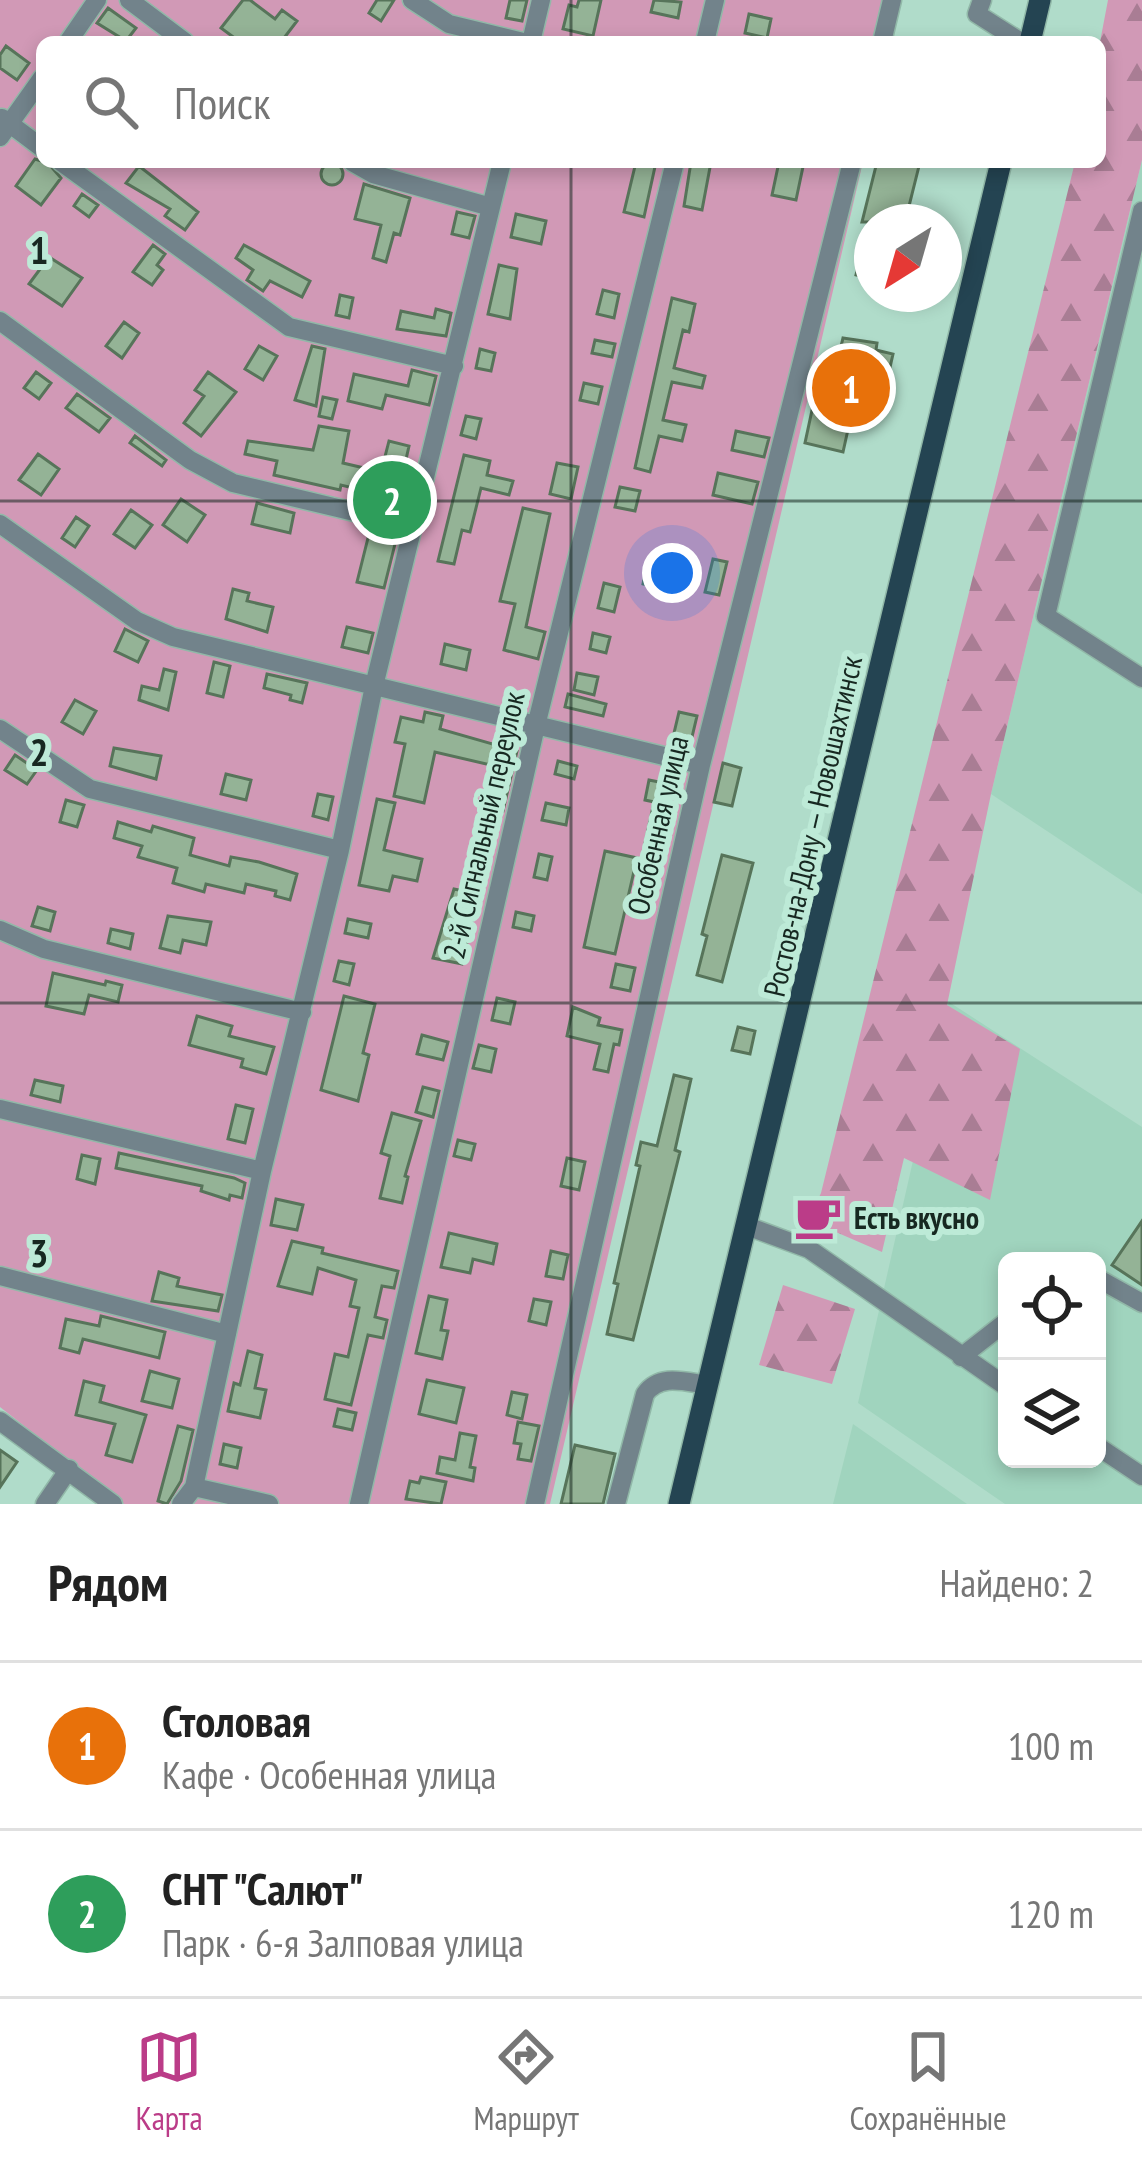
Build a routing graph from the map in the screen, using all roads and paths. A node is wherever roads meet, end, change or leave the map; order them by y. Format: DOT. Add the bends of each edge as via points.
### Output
graph roads {
  1 [pos="98,0"];
  2 [pos="129,0"];
  3 [pos="412,0"];
  4 [pos="541,0"];
  5 [pos="715,0"];
  6 [pos="892,0"];
  7 [pos="982,0"];
  8 [pos="1040,0"];
  9 [pos="72,36"];
  10 [pos="177,36"];
  11 [pos="501,36"];
  12 [pos="529,36"];
  13 [pos="706,36"];
  14 [pos="883,36"];
  15 [pos="1015,36"];
  16 [pos="1027,36"];
  17 [pos="36,85"];
  18 [pos="3,126"];
  19 [pos="36,145"];
  20 [pos="69,168"];
  21 [pos="362,168"];
  22 [pos="501,168"];
  23 [pos="674,168"];
  24 [pos="850,168"];
  25 [pos="1000,168"];
  26 [pos="491,207"];
  27 [pos="1142,211"];
  28 [pos="1134,275"];
  29 [pos="0,321"];
  30 [pos="454,366"];
  31 [pos="0,524"];
  32 [pos="413,526"];
  33 [pos="1142,678"];
  34 [pos="374,686"];
  35 [pos="536,726"];
  36 [pos="0,729"];
  37 [pos="701,764"];
  38 [pos="340,850"];
  39 [pos="0,930"];
  40 [pos="302,1012"];
  41 [pos="0,1109"];
  42 [pos="262,1171"];
  43 [pos="747,1226"];
  44 [pos="0,1276"];
  45 [pos="1106,1283"];
  46 [pos="1142,1303"];
  47 [pos="998,1329"];
  48 [pos="227,1334"];
  49 [pos="961,1358"];
  50 [pos="998,1382"];
  51 [pos="708,1385"];
  52 [pos="0,1421"];
  53 [pos="1106,1452"];
  54 [pos="70,1469"];
  55 [pos="1142,1476"];
  56 [pos="194,1487"];
  57 [pos="687,1501"];
  58 [pos="45,1504"];
  59 [pos="113,1504"];
  60 [pos="181,1504"];
  61 [pos="269,1504"];
  62 [pos="359,1504"];
  63 [pos="536,1504"];
  64 [pos="616,1504"];
  1 -- 9 [label="street"];
  2 -- 10 [label="street"];
  3 -- 11 [label="street" via="449,24"];
  4 -- 12 [label="street"];
  5 -- 13 [label="street"];
  6 -- 14 [label="street"];
  7 -- 15 [label="street" via="977,14"];
  8 -- 16 [label="main road"];
  17 -- 18 [label="street"];
  18 -- 19 [label="street"];
  20 -- 30 [label="street" via="290,327"];
  21 -- 26 [label="street"];
  22 -- 26 [label="street"];
  23 -- 35 [label="street, 2-й Сигнальный переулок"];
  24 -- 37 [label="street, Особенная улица"];
  25 -- 43 [label="main road, Ростов-на-Дону — Новошахтинск"];
  26 -- 30 [label="street"];
  27 -- 28 [label="street"];
  28 -- 33 [label="street" via="1046,616"];
  29 -- 32 [label="street" via="233,483"];
  30 -- 32 [label="street"];
  31 -- 34 [label="street" via="136,621 173,638"];
  32 -- 34 [label="street"];
  34 -- 35 [label="street"];
  34 -- 38 [label="street"];
  35 -- 37 [label="street"];
  35 -- 62 [label="street, 2-й Сигнальный переулок"];
  36 -- 38 [label="street" via="90,789"];
  37 -- 63 [label="street, Особенная улица"];
  38 -- 40 [label="street"];
  39 -- 40 [label="street" via="44,949"];
  40 -- 42 [label="street"];
  41 -- 42 [label="street"];
  42 -- 48 [label="street"];
  43 -- 49 [label="street" via="809,1249"];
  43 -- 51 [label="main road, Ростов-на-Дону — Новошахтинск"];
  44 -- 48 [label="street"];
  45 -- 46 [label="street"];
  47 -- 49 [label="street"];
  48 -- 56 [label="street"];
  49 -- 50 [label="street"];
  51 -- 57 [label="main road, Ростов-на-Дону — Новошахтинск"];
  51 -- 64 [label="street" via="662,1380 644,1394"];
  52 -- 54 [label="street"];
  53 -- 55 [label="street"];
  54 -- 58 [label="street"];
  54 -- 59 [label="street"];
  56 -- 60 [label="street"];
  56 -- 61 [label="street"];
}
